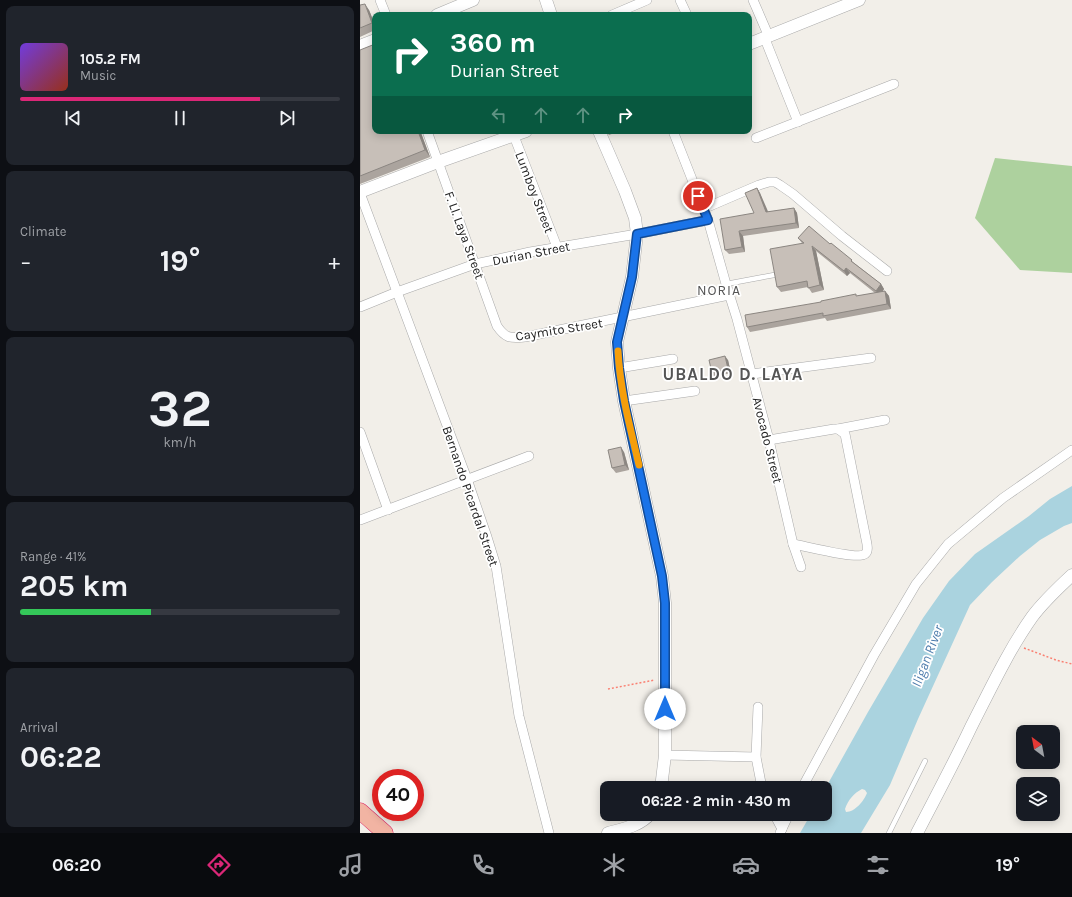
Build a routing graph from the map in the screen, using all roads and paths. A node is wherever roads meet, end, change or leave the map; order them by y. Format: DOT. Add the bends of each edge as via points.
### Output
graph roads {
  1 [pos="380,0"];
  2 [pos="474,0"];
  3 [pos="546,0"];
  4 [pos="647,0"];
  5 [pos="680,0"];
  6 [pos="753,0"];
  7 [pos="859,0"];
  8 [pos="385,12"];
  9 [pos="444,12"];
  10 [pos="551,12"];
  11 [pos="619,12"];
  12 [pos="685,12"];
  13 [pos="767,38"];
  14 [pos="372,41"];
  15 [pos="752,43"];
  16 [pos="360,46"];
  17 [pos="894,84"];
  18 [pos="798,122"];
  19 [pos="428,134"];
  20 [pos="519,134"];
  21 [pos="599,134"];
  22 [pos="674,134"];
  23 [pos="514,136"];
  24 [pos="756,138"];
  25 [pos="438,162"];
  26 [pos="360,192"];
  27 [pos="703,209"];
  28 [pos="708,220"];
  29 [pos="637,234"];
  30 [pos="557,247"];
  31 [pos="475,264"];
  32 [pos="887,271"];
  33 [pos="774,275"];
  34 [pos="726,284"];
  35 [pos="397,292"];
  36 [pos="730,295"];
  37 [pos="360,307"];
  38 [pos="622,318"];
  39 [pos="507,336"];
  40 [pos="872,358"];
  41 [pos="673,359"];
  42 [pos="619,368"];
  43 [pos="752,374"];
  44 [pos="695,392"];
  45 [pos="624,401"];
  46 [pos="885,420"];
  47 [pos="838,429"];
  48 [pos="360,432"];
  49 [pos="769,440"];
  50 [pos="1072,450"];
  51 [pos="529,456"];
  52 [pos="467,479"];
  53 [pos="388,510"];
  54 [pos="360,520"];
  55 [pos="793,544"];
  56 [pos="801,568"];
  57 [pos="1072,575"];
  58 [pos="1014,645"];
  59 [pos="1072,664"];
  60 [pos="665,678"];
  61 [pos="608,689"];
  62 [pos="758,707"];
  63 [pos="665,755"];
  64 [pos="756,757"];
  65 [pos="925,761"];
  66 [pos="662,781"];
  67 [pos="761,781"];
  68 [pos="806,781"];
  69 [pos="360,811"];
  70 [pos="640,821"];
  71 [pos="777,821"];
  72 [pos="786,821"];
  73 [pos="781,831"];
  74 [pos="385,833"];
  75 [pos="549,833"];
  76 [pos="608,833"];
  77 [pos="889,833"];
  78 [pos="916,833"];
  1 -- 8 [label="street"];
  2 -- 9 [label="street"];
  3 -- 10 [label="street"];
  4 -- 11 [label="street"];
  5 -- 12 [label="street"];
  6 -- 13 [label="street"];
  7 -- 13 [label="street"];
  13 -- 15 [label="street"];
  13 -- 18 [label="street"];
  14 -- 16 [label="street"];
  17 -- 18 [label="street"];
  18 -- 24 [label="street"];
  19 -- 25 [label="street, F. Ll. Laya Street"];
  20 -- 23 [label="street"];
  21 -- 29 [label="street" via="625,191"];
  22 -- 27 [label="street, Avocado Street"];
  23 -- 25 [label="street"];
  23 -- 30 [label="street, Lumboy Street"];
  25 -- 26 [label="street"];
  25 -- 31 [label="street, F. Ll. Laya Street"];
  26 -- 35 [label="street, Bernando Picardal Street"];
  27 -- 28 [label="street, Avocado Street"];
  27 -- 32 [label="street" via="759,185 775,182"];
  28 -- 29 [label="street, Durian Street"];
  28 -- 34 [label="street, Avocado Street"];
  29 -- 30 [label="street, Durian Street"];
  29 -- 38 [label="street" via="632,277"];
  30 -- 31 [label="street, Durian Street"];
  31 -- 35 [label="street, Durian Street"];
  31 -- 39 [label="street, F. Ll. Laya Street" via="497,326"];
  33 -- 34 [label="lane"];
  34 -- 36 [label="street, Avocado Street"];
  35 -- 37 [label="street, Durian Street"];
  35 -- 52 [label="street, Bernando Picardal Street"];
  36 -- 38 [label="street, Caymito Street"];
  36 -- 43 [label="street, Avocado Street"];
  38 -- 39 [label="street, Caymito Street" via="525,337"];
  38 -- 42 [label="street" via="617,342"];
  40 -- 43 [label="street"];
  41 -- 42 [label="street"];
  42 -- 45 [label="street"];
  43 -- 49 [label="street, Avocado Street"];
  44 -- 45 [label="street"];
  45 -- 60 [label="street" via="662,576 665,603"];
  46 -- 47 [label="street"];
  47 -- 49 [label="street"];
  47 -- 55 [label="street" via="845,434 867,551 862,556 850,556"];
  48 -- 53 [label="street"];
  49 -- 55 [label="street, Avocado Street"];
  50 -- 68 [label="street" via="1003,498 943,550 916,584 877,649"];
  51 -- 52 [label="street"];
  52 -- 53 [label="street"];
  52 -- 75 [label="street, Bernando Picardal Street" via="496,566 519,716"];
  53 -- 54 [label="street"];
  55 -- 56 [label="street, Avocado Street"];
  57 -- 58 [label="street" via="1032,616"];
  58 -- 59 [label="path"];
  58 -- 78 [label="street"];
  60 -- 61 [label="path"];
  60 -- 63 [label="street"];
  62 -- 64 [label="street"];
  63 -- 64 [label="street"];
  63 -- 66 [label="street"];
  64 -- 67 [label="street"];
  65 -- 77 [label="lane"];
  69 -- 74 [label="highway"];
  70 -- 76 [label="street" via="630,827"];
  71 -- 73 [label="street"];
  72 -- 73 [label="street"];
}
